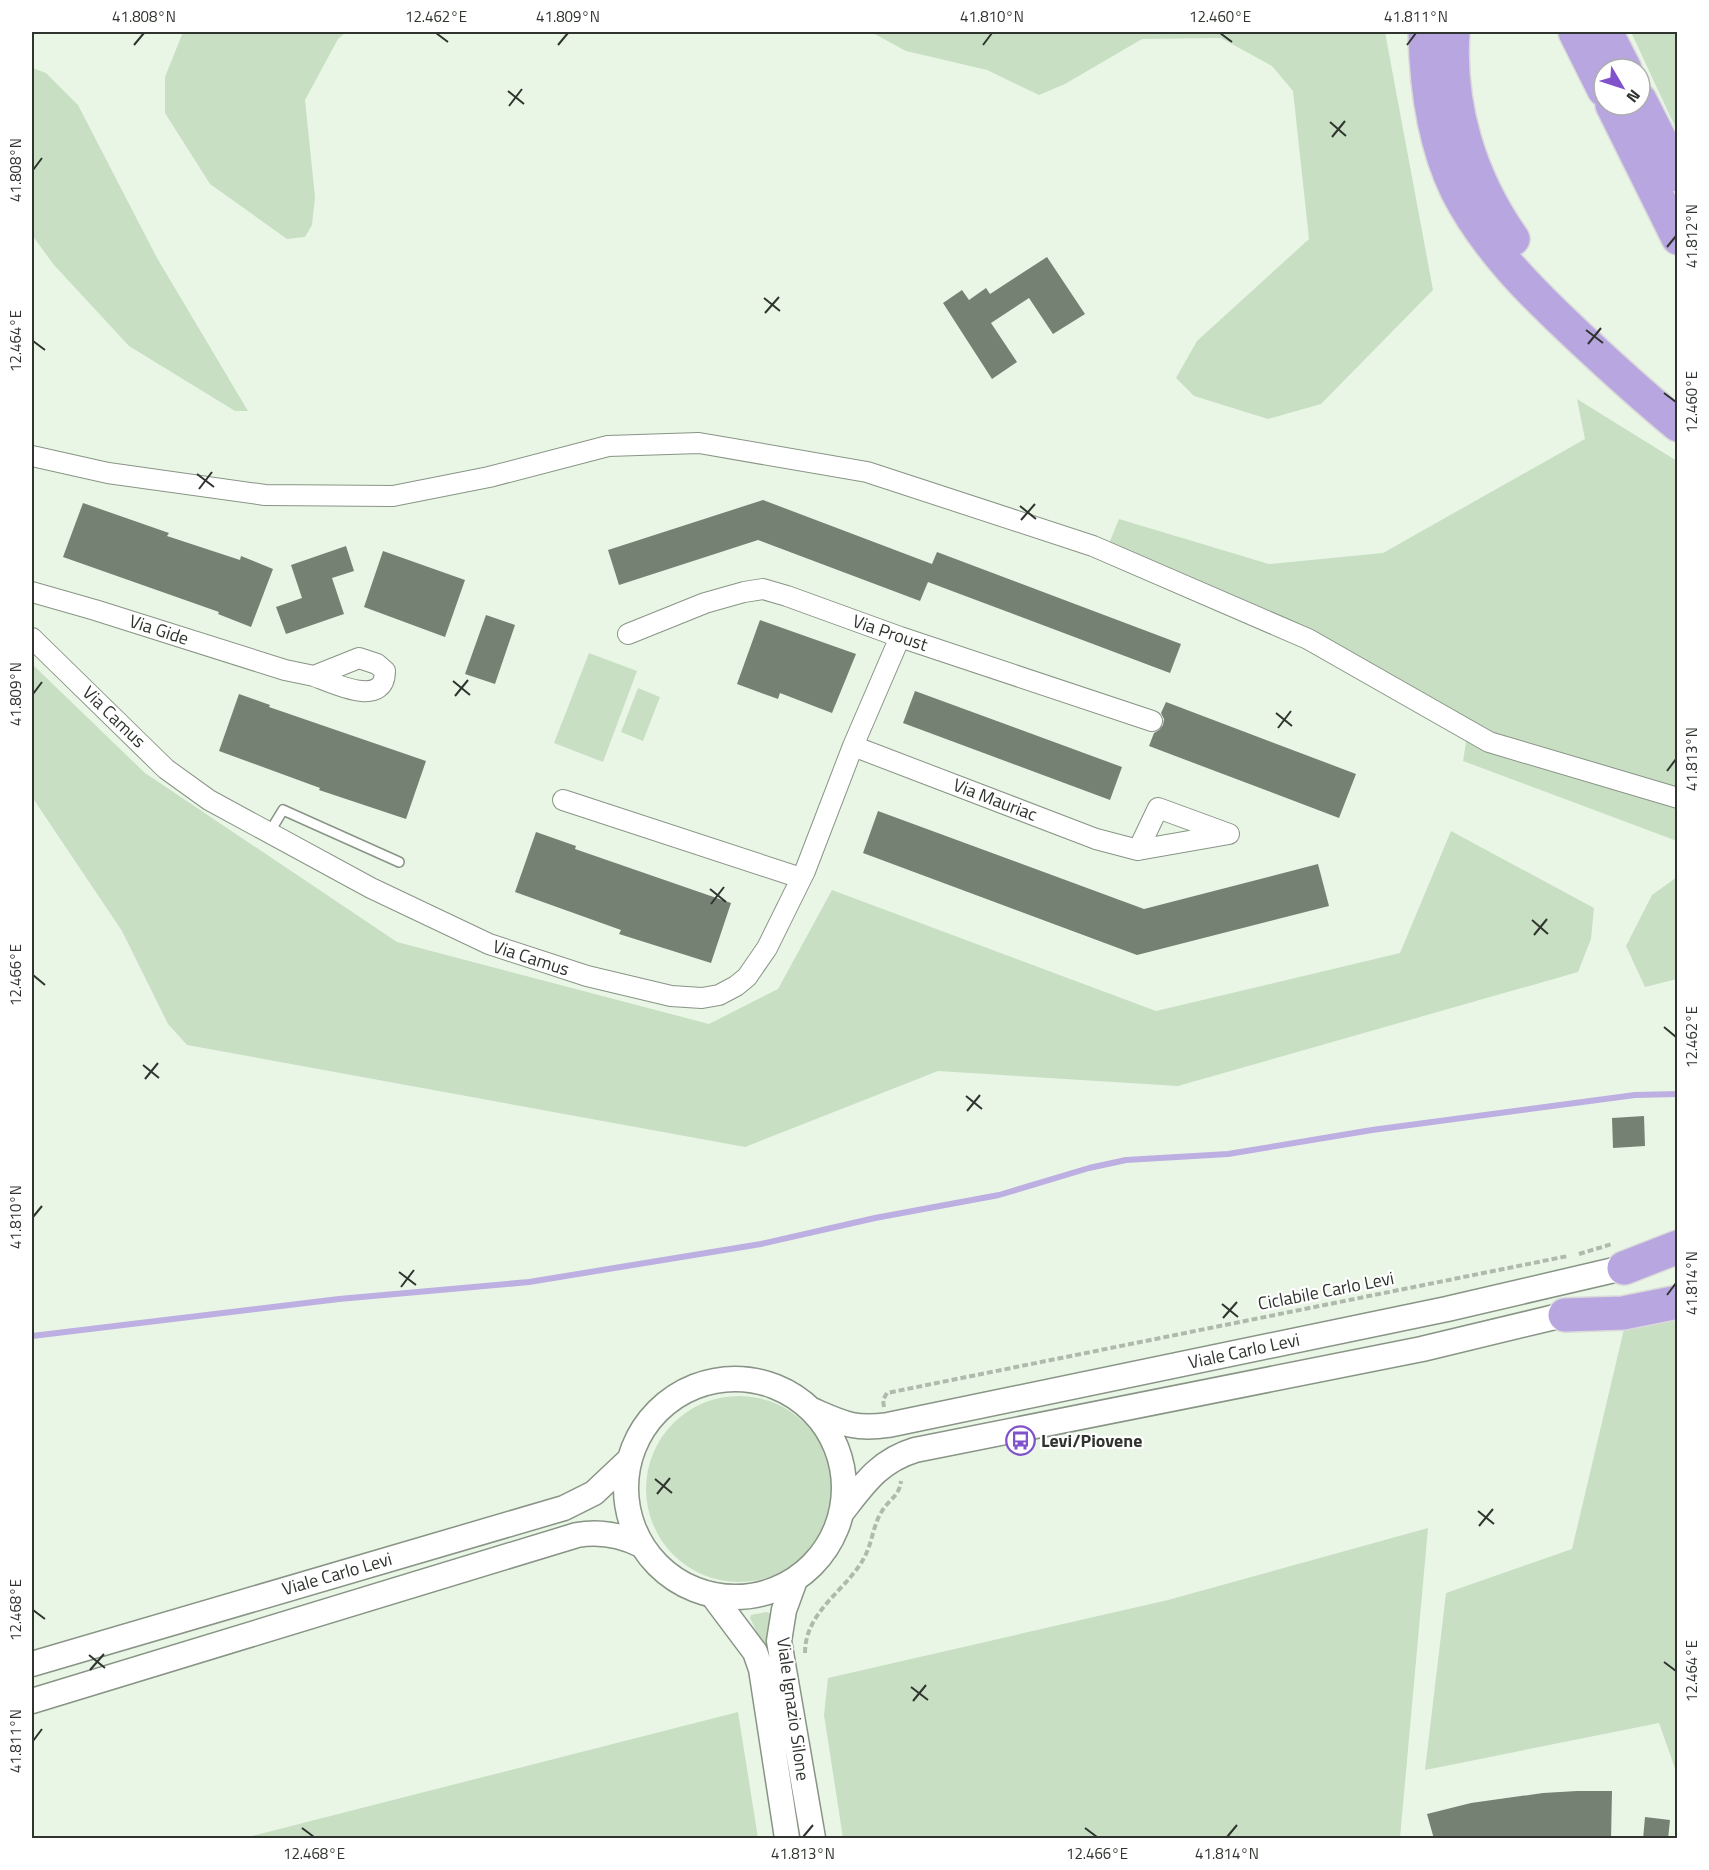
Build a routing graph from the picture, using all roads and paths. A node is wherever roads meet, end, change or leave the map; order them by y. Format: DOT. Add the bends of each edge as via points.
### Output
graph roads {
  1 [pos="1425,32"];
  2 [pos="1453,32"];
  3 [pos="1575,32"];
  4 [pos="1606,32"];
  5 [pos="1619,57"];
  6 [pos="1592,66"];
  7 [pos="1618,117"];
  8 [pos="1648,117"];
  9 [pos="1677,175"];
  10 [pos="1677,238"];
  11 [pos="1677,408"];
  12 [pos="1677,425"];
  13 [pos="32,456"];
  14 [pos="32,592"];
  15 [pos="628,634"];
  16 [pos="900,637"];
  17 [pos="32,638"];
  18 [pos="314,676"];
  19 [pos="1152,721"];
  20 [pos="853,746"];
  21 [pos="1677,798"];
  22 [pos="563,800"];
  23 [pos="269,833"];
  24 [pos="1138,850"];
  25 [pos="399,862"];
  26 [pos="801,878"];
  27 [pos="1677,1247"];
  28 [pos="1621,1255"];
  29 [pos="1677,1255"];
  30 [pos="1677,1286"];
  31 [pos="1677,1302"];
  32 [pos="1565,1315"];
  33 [pos="884,1408"];
  34 [pos="812,1410"];
  35 [pos="629,1460"];
  36 [pos="900,1474"];
  37 [pos="842,1512"];
  38 [pos="641,1545"];
  39 [pos="795,1580"];
  40 [pos="713,1596"];
  41 [pos="806,1662"];
  42 [pos="32,1664"];
  43 [pos="32,1701"];
  44 [pos="787,1839"];
  45 [pos="813,1839"];
  1 -- 12 [label="highway" via="1437,132 1456,190 1476,223 1545,305"];
  2 -- 11 [label="highway" via="1460,125 1474,169 1498,217 1542,274"];
  3 -- 6 [label="highway"];
  4 -- 5 [label="highway"];
  7 -- 10 [label="highway"];
  8 -- 9 [label="highway"];
  13 -- 21 [label="street" via="108,473 265,495 393,496 489,477 608,446 699,443 867,472 1093,546 1308,639 1489,742"];
  14 -- 18 [label="street, Via Gide"];
  15 -- 16 [label="street, Via Proust" via="705,603 763,590"];
  16 -- 19 [label="street, Via Proust"];
  16 -- 20 [label="street, Via Camus"];
  17 -- 23 [label="street, Via Camus" via="166,769 209,800"];
  20 -- 24 [label="street, Via Mauriac" via="1096,839"];
  20 -- 26 [label="street, Via Camus"];
  22 -- 26 [label="street"];
  23 -- 25 [label="lane" via="283,810"];
  23 -- 26 [label="street, Via Camus" via="371,888 489,944 587,976 671,996 702,999 719,995 747,977 767,948"];
  27 -- 28 [label="highway"];
  28 -- 29 [label="street, Viale Carlo Levi"];
  28 -- 33 [label="path, Ciclabile Carlo Levi" via="1576,1255 887,1393"];
  28 -- 34 [label="street, Viale Carlo Levi" via="1447,1309 888,1425 851,1426"];
  30 -- 32 [label="street, Viale Carlo Levi"];
  31 -- 32 [label="highway" via="1623,1313"];
  32 -- 37 [label="street, Viale Carlo Levi" via="1400,1354 915,1450 879,1468"];
  34 -- 35 [label="street" via="794,1396 752,1380 706,1383 666,1403 650,1419"];
  34 -- 37 [label="street" via="831,1437 843,1468"];
  35 -- 38 [label="street" via="625,1489 630,1518"];
  35 -- 42 [label="street, Viale Carlo Levi" via="594,1493 564,1508"];
  36 -- 41 [label="path" via="899,1489 882,1510 865,1557 809,1628"];
  37 -- 39 [label="street" via="825,1551"];
  38 -- 40 [label="street" via="656,1565 675,1580"];
  38 -- 43 [label="street, Viale Carlo Levi" via="604,1534 577,1535"];
  39 -- 40 [label="street" via="772,1592 747,1597"];
  39 -- 45 [label="street, Viale Ignazio Silone" via="779,1641"];
  40 -- 44 [label="street, Viale Ignazio Silone" via="755,1652 761,1669"];
}
